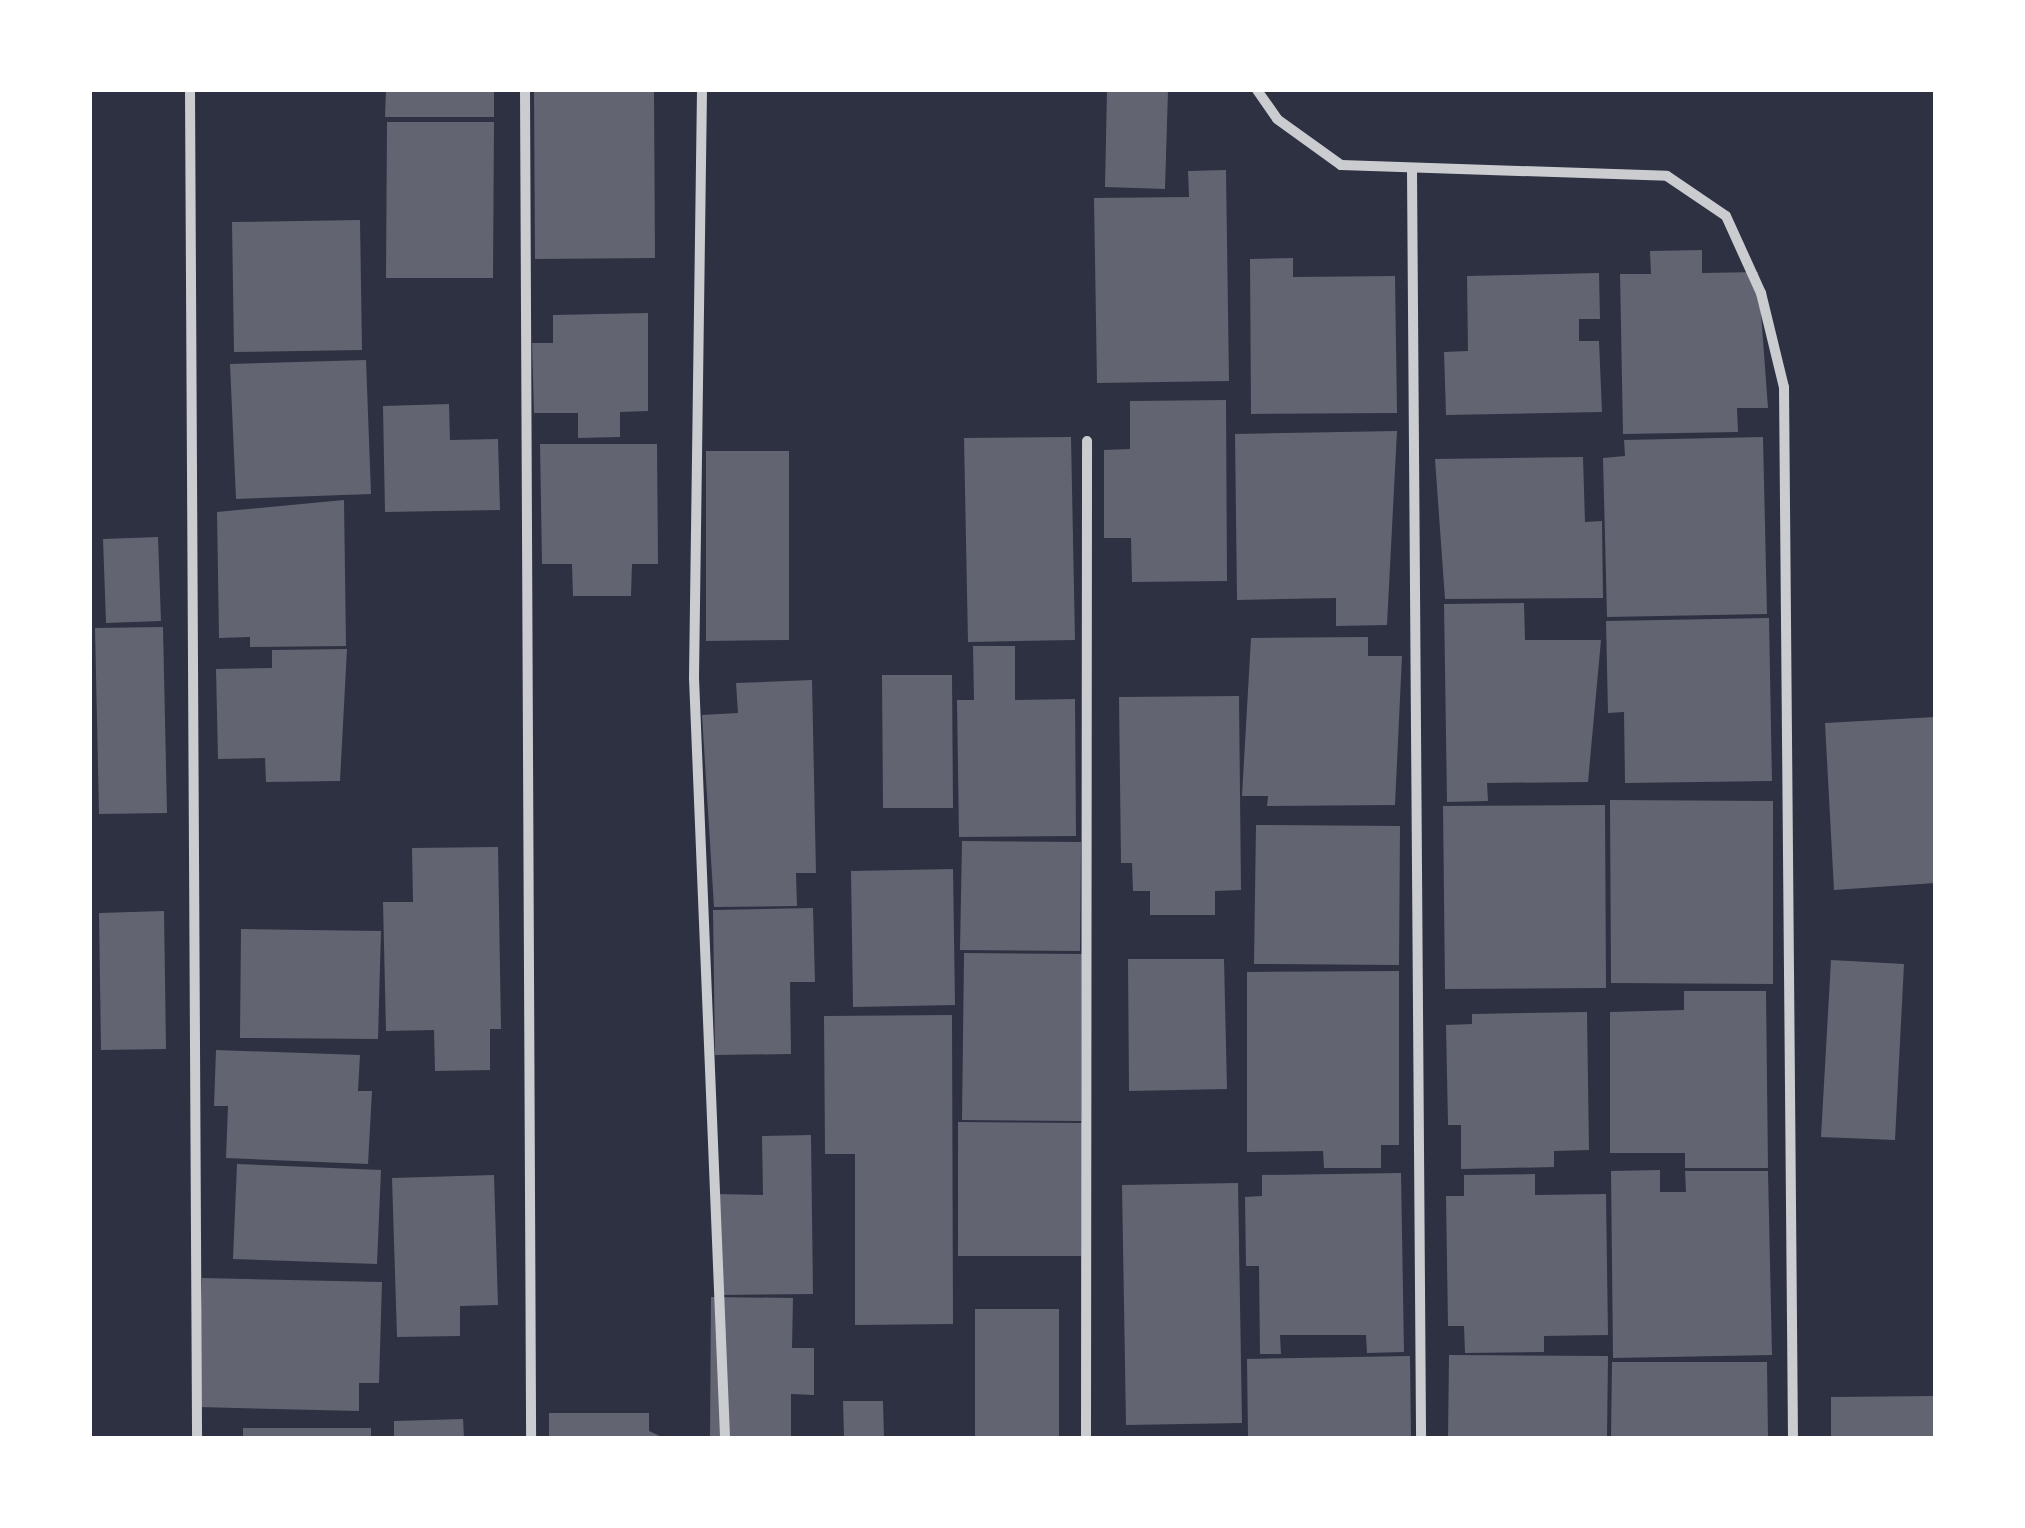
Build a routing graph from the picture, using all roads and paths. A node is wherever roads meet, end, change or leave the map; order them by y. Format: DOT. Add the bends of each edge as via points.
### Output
graph roads {
  1 [pos="190,90"];
  2 [pos="525,90"];
  3 [pos="702,90"];
  4 [pos="1257,90"];
  5 [pos="1412,170"];
  6 [pos="1087,442"];
  7 [pos="196,1438"];
  8 [pos="532,1438"];
  9 [pos="725,1438"];
  10 [pos="1086,1438"];
  11 [pos="1421,1438"];
  12 [pos="1792,1438"];
  1 -- 7 [label="street"];
  2 -- 8 [label="street"];
  3 -- 9 [label="street" via="694,678"];
  4 -- 5 [label="street" via="1277,119 1341,165"];
  5 -- 11 [label="street"];
  5 -- 12 [label="street" via="1667,176 1726,216 1762,293 1784,388"];
  6 -- 10 [label="street"];
}
